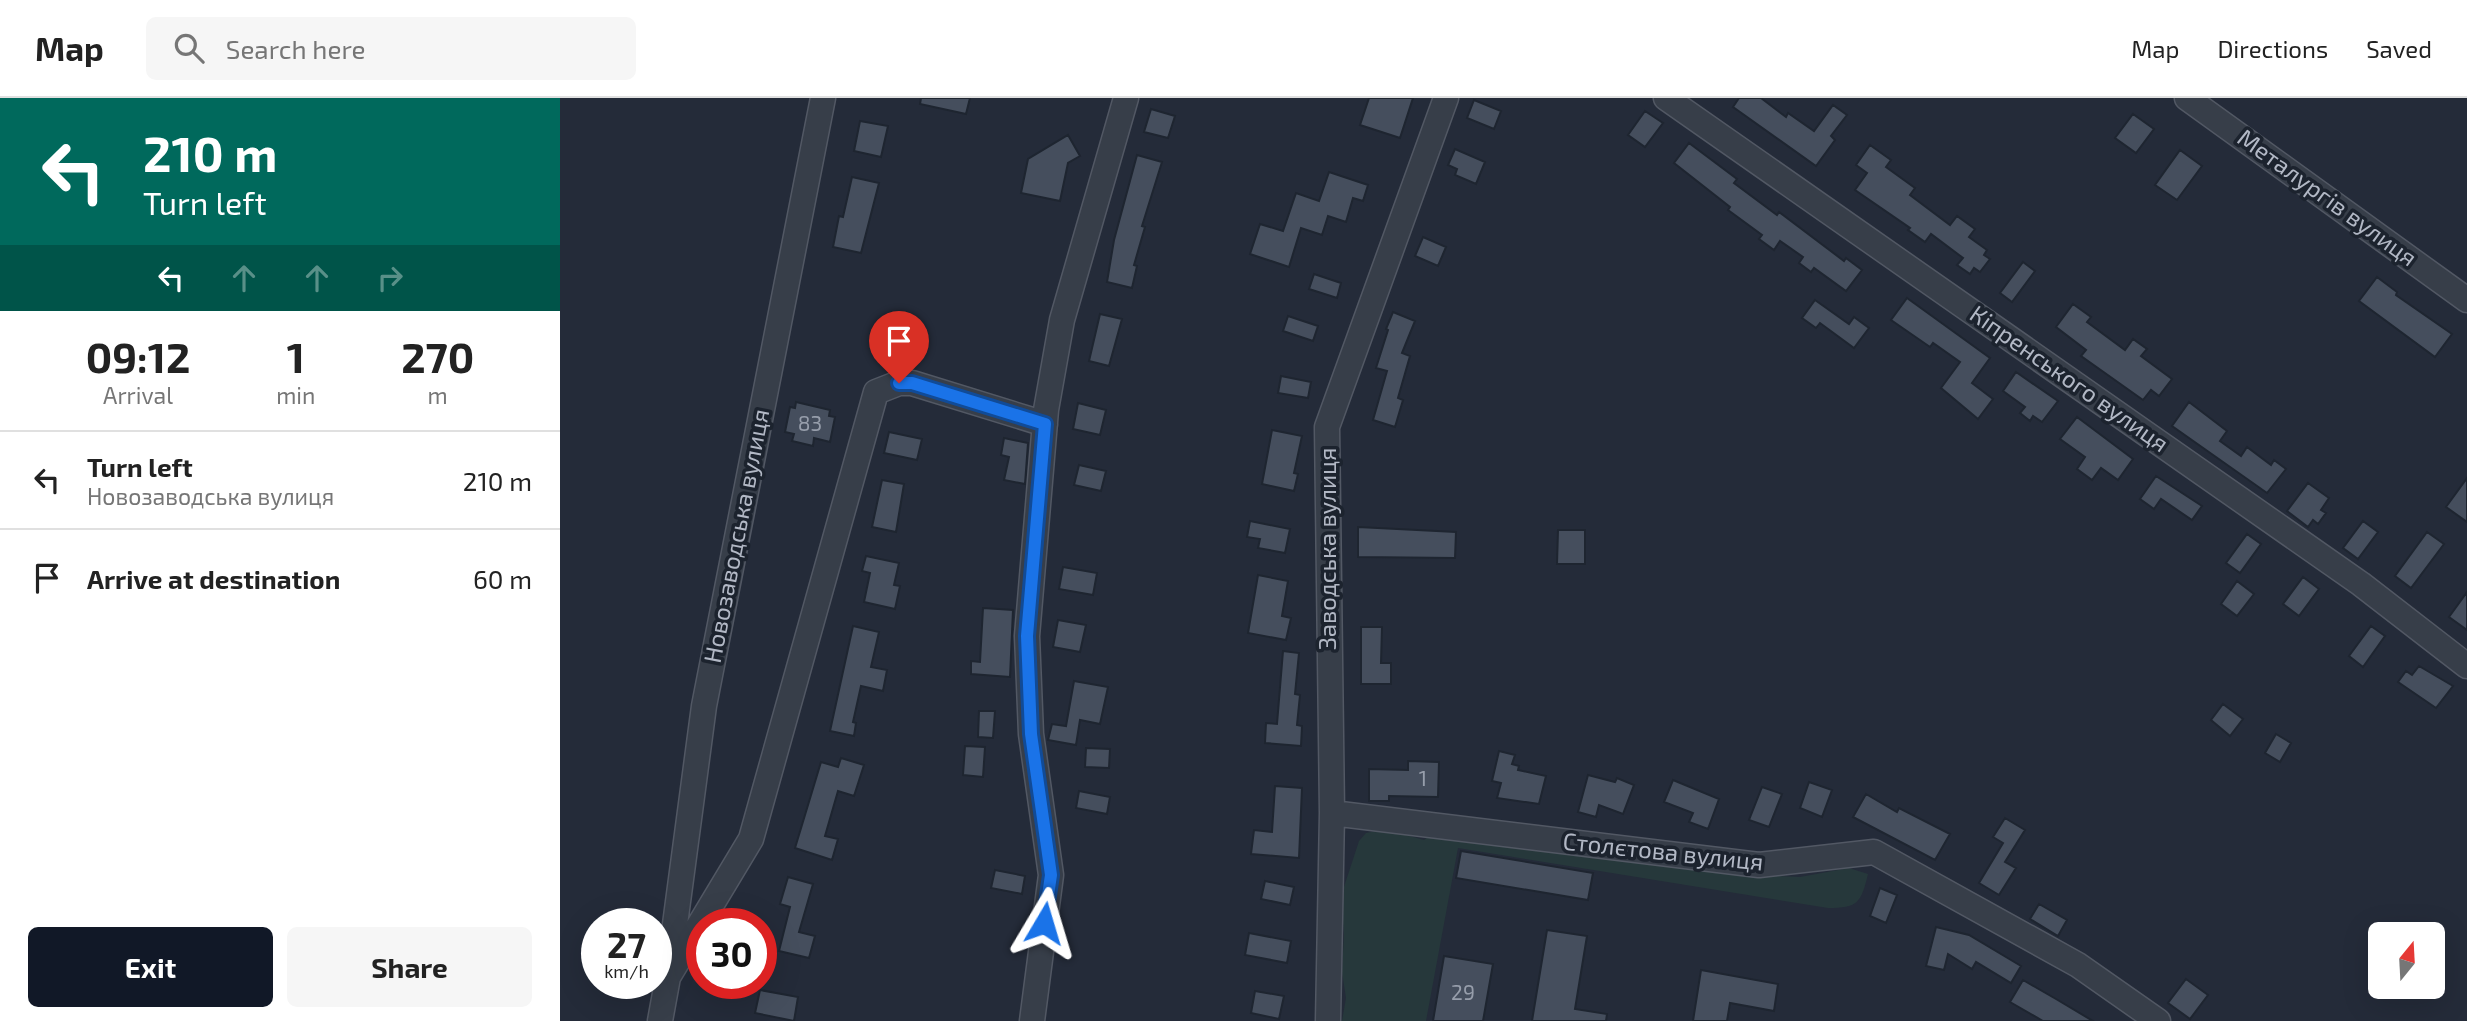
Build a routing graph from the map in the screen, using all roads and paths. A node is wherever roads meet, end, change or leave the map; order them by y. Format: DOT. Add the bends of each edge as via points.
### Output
graph roads {
  1 [pos="822,98"];
  2 [pos="1126,98"];
  3 [pos="1446,98"];
  4 [pos="1666,98"];
  5 [pos="2187,98"];
  6 [pos="2467,300"];
  7 [pos="1045,424"];
  8 [pos="2467,666"];
  9 [pos="1332,813"];
  10 [pos="672,947"];
  11 [pos="672,970"];
  12 [pos="664,999"];
  13 [pos="660,1021"];
  14 [pos="1032,1021"];
  15 [pos="1328,1021"];
  16 [pos="2158,1021"];
  1 -- 10 [label="street, Новозаводська вулиця" via="704,706"];
  2 -- 7 [label="street" via="1062,320"];
  3 -- 9 [label="street, Заводська вулиця" via="1327,427"];
  4 -- 8 [label="street, Кіпренського вулиця" via="2361,584"];
  5 -- 6 [label="street, Металургів вулиця"];
  7 -- 11 [label="street, Новозаводська вулиця" via="912,383 876,392 751,839"];
  7 -- 14 [label="street" via="1027,636 1031,734 1051,875"];
  9 -- 15 [label="street, Заводська вулиця"];
  9 -- 16 [label="street, Столєтова вулиця" via="1759,865 1874,852 2078,965"];
  12 -- 13 [label="street, Новозаводська вулиця"];
}
